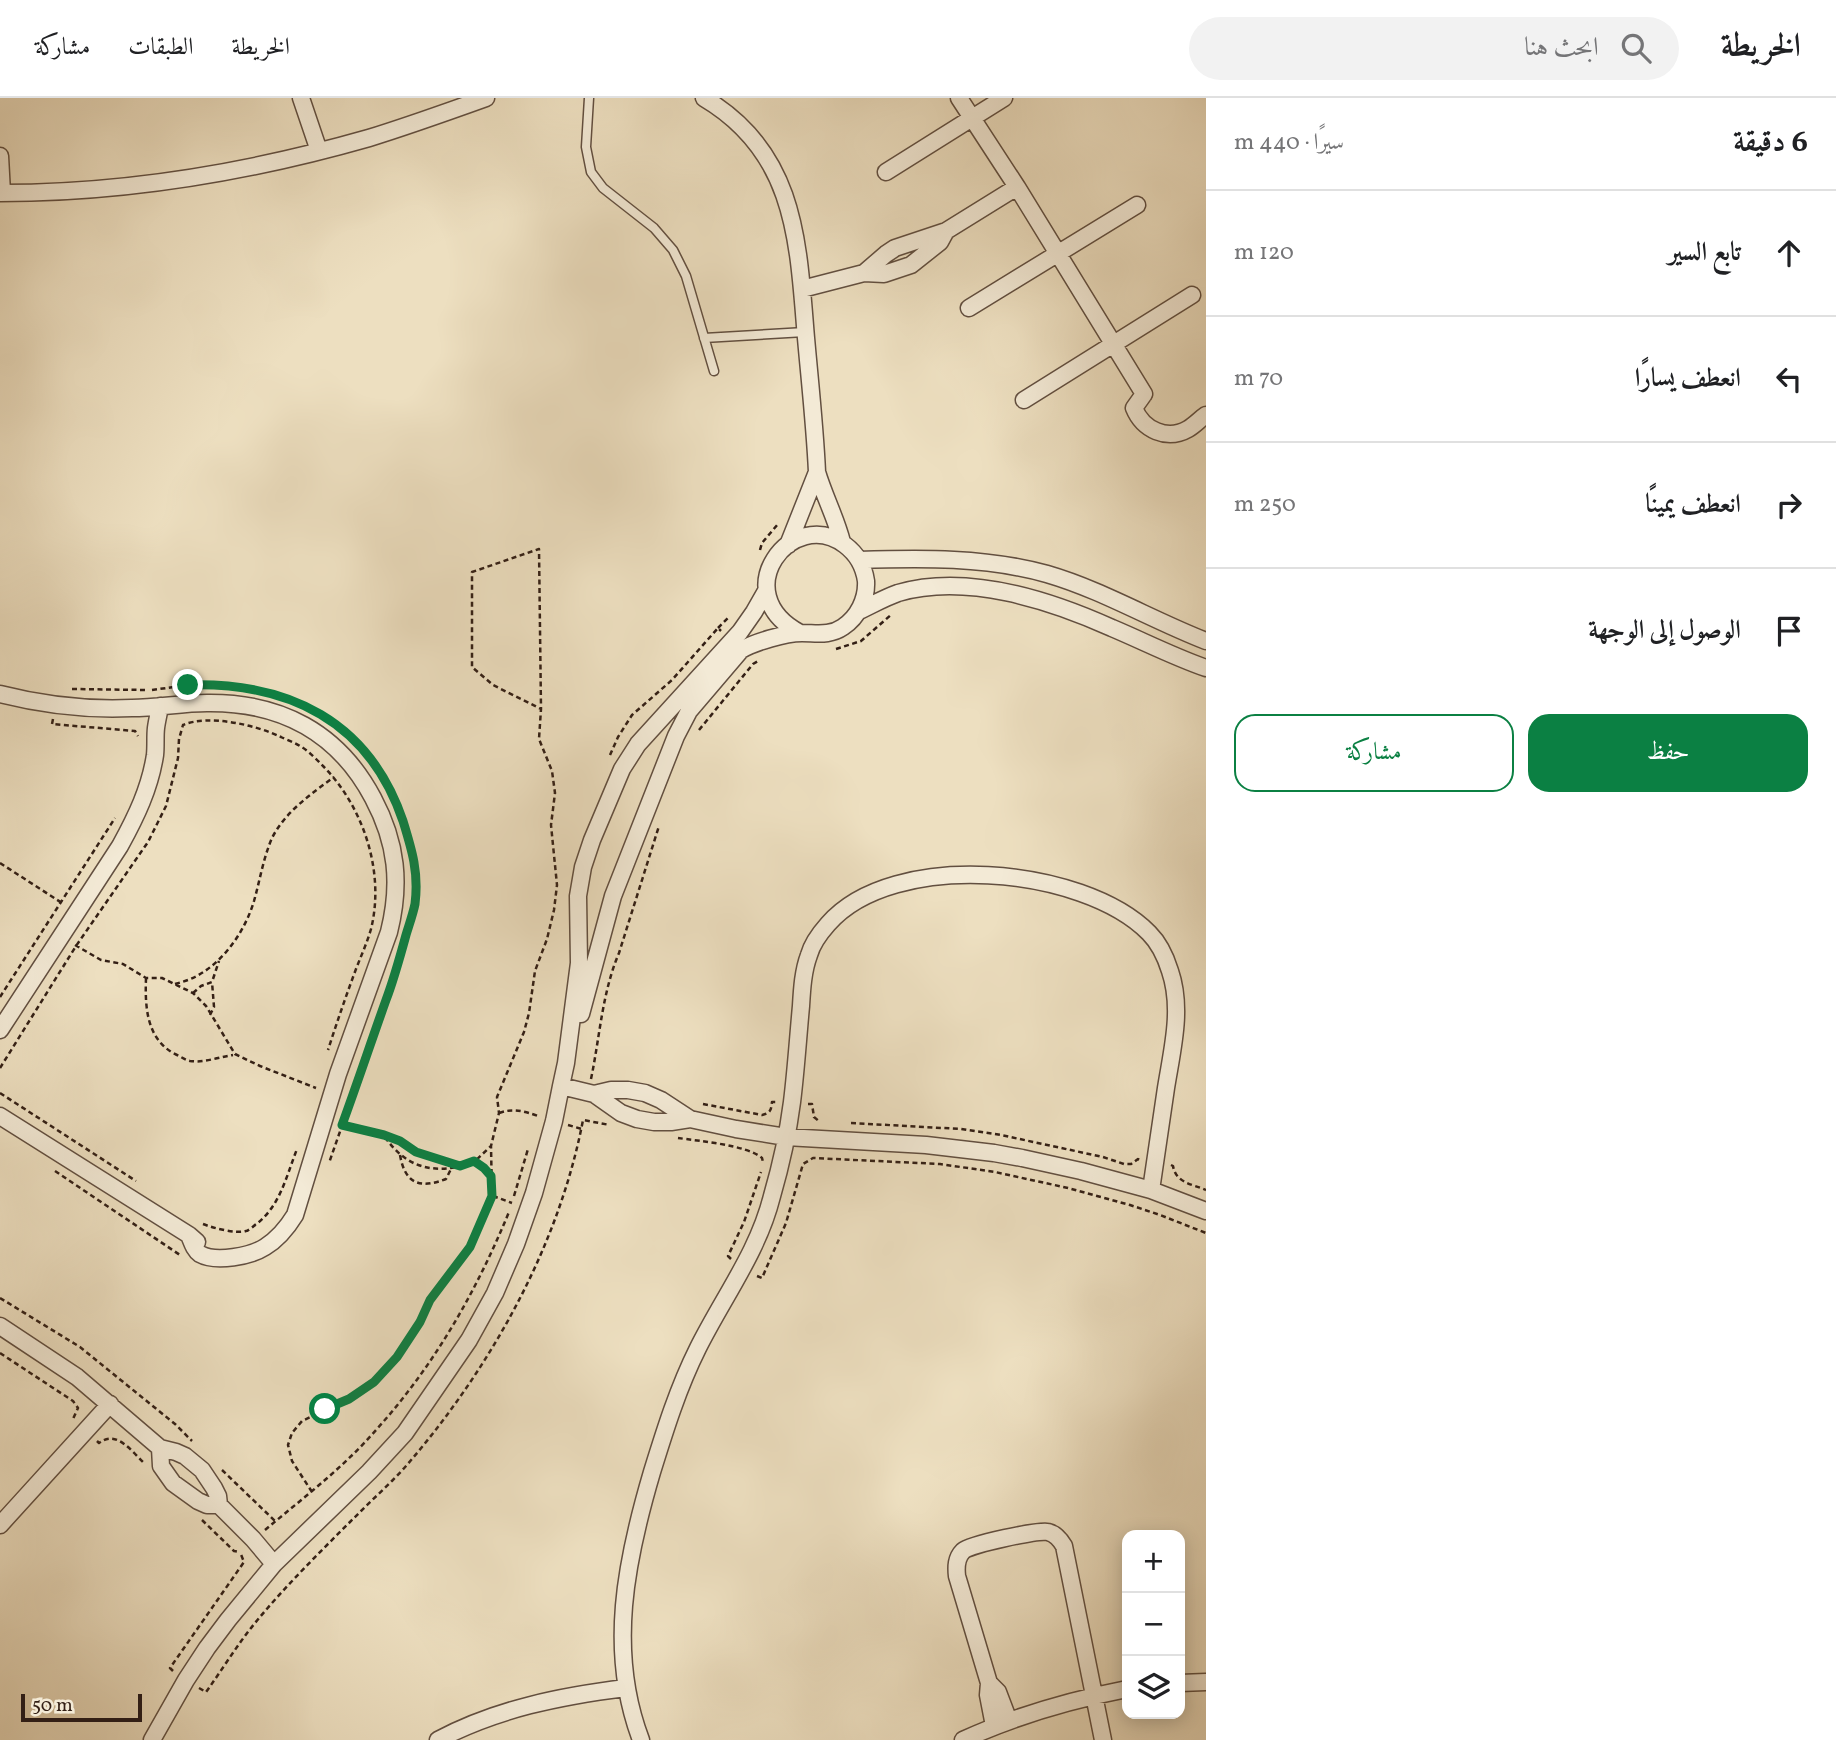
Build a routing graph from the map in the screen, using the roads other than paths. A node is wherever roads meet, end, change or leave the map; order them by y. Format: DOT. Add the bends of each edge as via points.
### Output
graph roads {
  1 [pos="301,98"];
  2 [pos="486,98"];
  3 [pos="589,98"];
  4 [pos="704,98"];
  5 [pos="959,98"];
  6 [pos="1004,98"];
  7 [pos="972,118"];
  8 [pos="319,151"];
  9 [pos="0,156"];
  10 [pos="886,172"];
  11 [pos="1017,187"];
  12 [pos="1,193"];
  13 [pos="1137,205"];
  14 [pos="1057,254"];
  15 [pos="802,289"];
  16 [pos="1192,295"];
  17 [pos="969,308"];
  18 [pos="805,332"];
  19 [pos="704,338"];
  20 [pos="1114,344"];
  21 [pos="713,371"];
  22 [pos="1024,400"];
  23 [pos="1204,417"];
  24 [pos="817,472"];
  25 [pos="842,542"];
  26 [pos="788,545"];
  27 [pos="859,560"];
  28 [pos="766,591"];
  29 [pos="859,611"];
  30 [pos="800,633"];
  31 [pos="1206,640"];
  32 [pos="1206,668"];
  33 [pos="710,675"];
  34 [pos="0,694"];
  35 [pos="160,706"];
  36 [pos="0,1030"];
  37 [pos="566,1063"];
  38 [pos="561,1086"];
  39 [pos="591,1093"];
  40 [pos="0,1116"];
  41 [pos="690,1119"];
  42 [pos="786,1137"];
  43 [pos="1151,1190"];
  44 [pos="1206,1211"];
  45 [pos="0,1326"];
  46 [pos="110,1404"];
  47 [pos="160,1448"];
  48 [pos="219,1505"];
  49 [pos="0,1525"];
  50 [pos="274,1564"];
  51 [pos="1206,1682"];
  52 [pos="1185,1683"];
  53 [pos="626,1688"];
  54 [pos="1122,1690"];
  55 [pos="1094,1696"];
  56 [pos="1002,1724"];
  57 [pos="152,1740"];
  58 [pos="438,1740"];
  59 [pos="641,1740"];
  60 [pos="963,1740"];
  61 [pos="1103,1740"];
  1 -- 8 [label="street"];
  2 -- 8 [label="street"];
  3 -- 19 [label="lane" via="586,147 591,172 673,250 686,276"];
  4 -- 15 [label="street" via="745,129 778,177 793,221"];
  5 -- 7 [label="street"];
  6 -- 7 [label="street"];
  7 -- 10 [label="street"];
  7 -- 11 [label="street"];
  8 -- 12 [label="street" via="145,183"];
  9 -- 12 [label="street"];
  11 -- 14 [label="street"];
  11 -- 15 [label="street" via="946,231 895,248 864,273"];
  13 -- 14 [label="street"];
  14 -- 17 [label="street"];
  14 -- 20 [label="street"];
  15 -- 18 [label="street"];
  16 -- 20 [label="street"];
  18 -- 19 [label="lane"];
  18 -- 24 [label="street"];
  19 -- 21 [label="lane"];
  20 -- 22 [label="street"];
  20 -- 23 [label="street" via="1144,394 1137,404 1157,421 1172,424"];
  24 -- 25 [label="street"];
  24 -- 26 [label="street"];
  25 -- 26 [label="street" via="809,536"];
  25 -- 27 [label="street"];
  26 -- 28 [label="street" via="773,560"];
  27 -- 29 [label="street" via="866,591"];
  27 -- 31 [label="street" via="973,561 1046,574"];
  28 -- 30 [label="street" via="774,612"];
  28 -- 33 [label="street"];
  29 -- 30 [label="street" via="833,632"];
  29 -- 32 [label="street" via="912,590 954,587 995,591 1082,616"];
  30 -- 33 [label="street" via="740,650"];
  33 -- 37 [label="street" via="682,723 630,852 607,915"];
  33 -- 37 [label="street" via="630,756 592,840 578,896 579,963"];
  34 -- 35 [label="street" via="107,709"];
  35 -- 36 [label="street" via="144,800 120,846"];
  35 -- 40 [label="street" via="247,705 295,720 327,742 360,776 391,842 396,877 392,923 306,1179 273,1232 256,1245 205,1250 189,1235"];
  37 -- 38 [label="street"];
  38 -- 39 [label="street"];
  38 -- 50 [label="street" via="534,1194 516,1244 469,1340 405,1433"];
  39 -- 41 [label="street" via="645,1093"];
  39 -- 41 [label="street" via="637,1119"];
  41 -- 42 [label="street"];
  42 -- 43 [label="street" via="994,1153"];
  42 -- 43 [label="street" via="805,969 825,927 848,905 889,887 947,876 1011,877 1058,885 1105,903 1150,934 1165,957 1177,1011"];
  42 -- 53 [label="street" via="754,1248 686,1374 646,1492 623,1610"];
  43 -- 44 [label="street"];
  45 -- 46 [label="street"];
  46 -- 47 [label="street"];
  46 -- 49 [label="street"];
  47 -- 48 [label="street" via="186,1456 202,1470"];
  47 -- 48 [label="street" via="161,1466 173,1483 198,1501"];
  48 -- 50 [label="street"];
  50 -- 57 [label="street" via="186,1680"];
  51 -- 52 [label="street"];
  53 -- 58 [label="street" via="512,1710"];
  53 -- 59 [label="street"];
  54 -- 55 [label="street"];
  55 -- 56 [label="street"];
  55 -- 56 [label="street" via="1064,1546 1057,1536 1045,1532 975,1545 963,1551 957,1576 989,1683 988,1695"];
  55 -- 61 [label="street"];
  56 -- 60 [label="street"];
}
